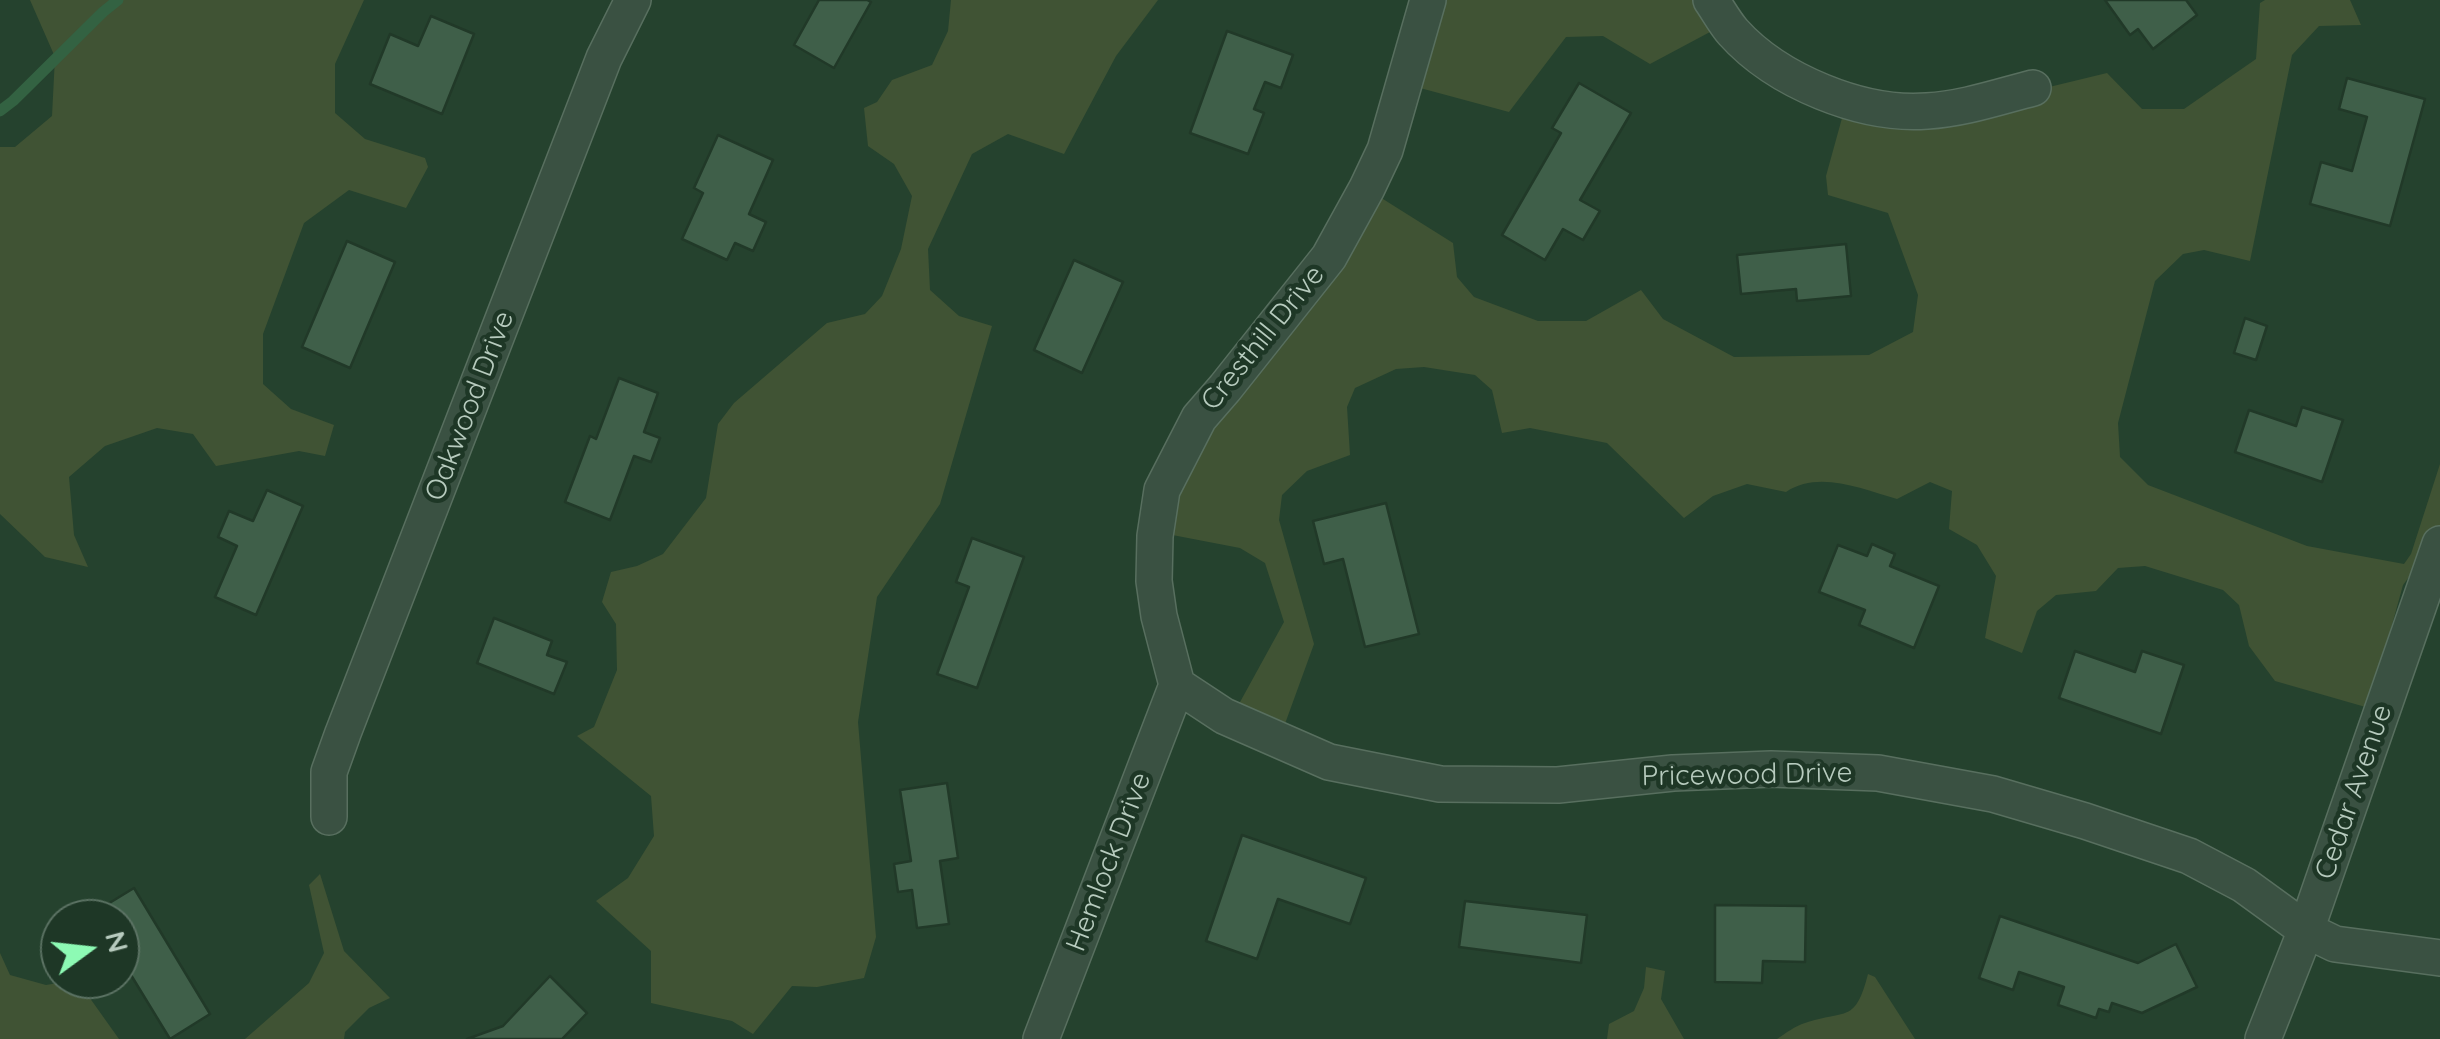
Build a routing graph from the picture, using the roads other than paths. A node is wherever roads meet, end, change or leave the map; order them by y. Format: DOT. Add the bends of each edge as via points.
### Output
graph roads {
  1 [pos="633,0"];
  2 [pos="1428,0"];
  3 [pos="1711,0"];
  4 [pos="2032,88"];
  5 [pos="2440,544"];
  6 [pos="1176,685"];
  7 [pos="329,817"];
  8 [pos="2306,930"];
  9 [pos="2440,958"];
  10 [pos="1041,1039"];
  11 [pos="2263,1039"];
  1 -- 7 [label="street, Oakwood Drive" via="604,58 343,733 329,772"];
  2 -- 6 [label="street, Cresthill Drive" via="1385,150 1367,188 1329,257 1199,418 1162,490 1154,581"];
  3 -- 4 [label="street" via="1764,60 1844,101 1929,112"];
  5 -- 8 [label="street, Cedar Avenue"];
  6 -- 8 [label="street, Pricewood Drive" via="1224,716 1328,762 1440,784 1558,786 1772,769 1878,774 1993,794 2189,856"];
  6 -- 10 [label="street, Hemlock Drive"];
  8 -- 9 [label="street, Pricewood Drive" via="2335,944"];
  8 -- 11 [label="street, Cedar Avenue"];
}
